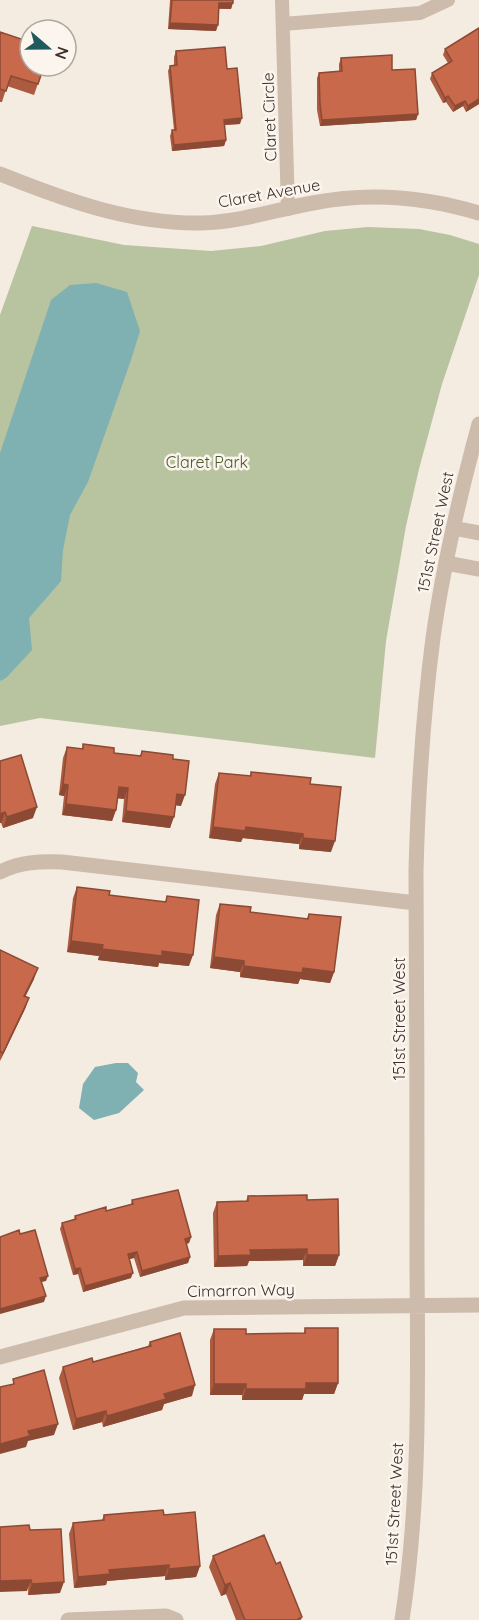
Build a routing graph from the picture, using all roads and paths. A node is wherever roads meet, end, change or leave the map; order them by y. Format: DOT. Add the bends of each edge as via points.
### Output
graph roads {
  1 [pos="282,0"];
  2 [pos="448,0"];
  3 [pos="283,24"];
  4 [pos="0,174"];
  5 [pos="288,209"];
  6 [pos="479,213"];
  7 [pos="479,423"];
  8 [pos="453,528"];
  9 [pos="479,533"];
  10 [pos="446,563"];
  11 [pos="479,569"];
  12 [pos="0,872"];
  13 [pos="416,903"];
  14 [pos="417,1305"];
  15 [pos="479,1305"];
  16 [pos="0,1358"];
  17 [pos="68,1620"];
  18 [pos="176,1620"];
  19 [pos="402,1620"];
  1 -- 3 [label="lane, Claret Circle"];
  2 -- 3 [label="lane" via="420,13"];
  3 -- 5 [label="lane, Claret Circle"];
  4 -- 5 [label="street, Claret Avenue" via="97,210 149,220 228,221"];
  5 -- 6 [label="street, Claret Avenue" via="341,199 395,198"];
  7 -- 8 [label="street, 151st Street West"];
  8 -- 9 [label="street"];
  8 -- 10 [label="street, 151st Street West"];
  10 -- 11 [label="street"];
  10 -- 13 [label="street, 151st Street West" via="424,722 417,807"];
  12 -- 13 [label="street" via="23,863 62,862"];
  13 -- 14 [label="street, 151st Street West"];
  14 -- 15 [label="street, Cimarron Way"];
  14 -- 16 [label="street, Cimarron Way" via="184,1308"];
  14 -- 19 [label="street, 151st Street West" via="415,1488"];
  17 -- 18 [label="street" via="166,1616"];
}
